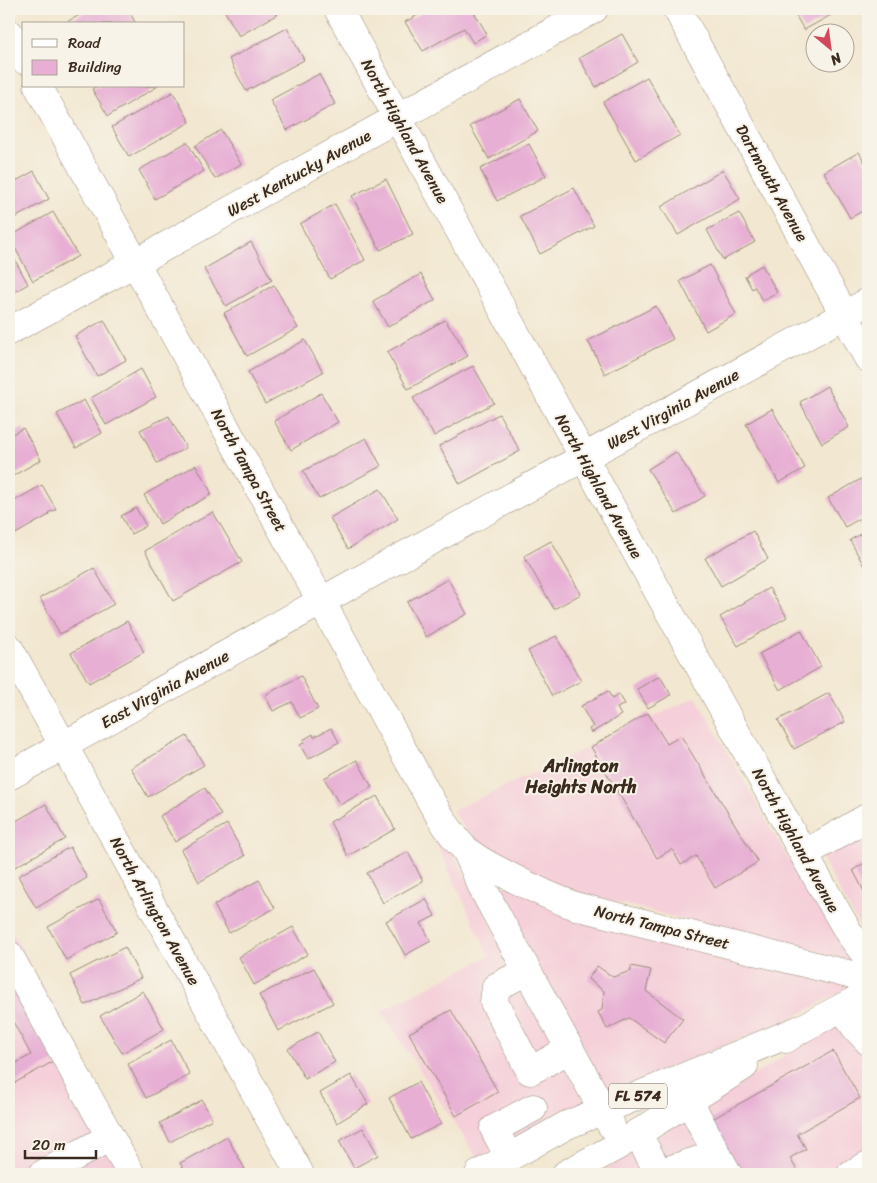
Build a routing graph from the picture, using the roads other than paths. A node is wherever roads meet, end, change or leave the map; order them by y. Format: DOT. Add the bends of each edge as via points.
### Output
graph roads {
  1 [pos="338,9"];
  2 [pos="594,9"];
  3 [pos="677,9"];
  4 [pos="9,33"];
  5 [pos="22,56"];
  6 [pos="39,88"];
  7 [pos="398,118"];
  8 [pos="135,263"];
  9 [pos="868,302"];
  10 [pos="844,315"];
  11 [pos="9,331"];
  12 [pos="868,358"];
  13 [pos="584,458"];
  14 [pos="321,602"];
  15 [pos="9,648"];
  16 [pos="64,746"];
  17 [pos="9,776"];
  18 [pos="868,817"];
  19 [pos="466,850"];
  20 [pos="804,854"];
  21 [pos="9,955"];
  22 [pos="868,958"];
  23 [pos="527,971"];
  24 [pos="868,979"];
  25 [pos="868,994"];
  26 [pos="843,1007"];
  27 [pos="801,1029"];
  28 [pos="868,1041"];
  29 [pos="570,1049"];
  30 [pos="530,1071"];
  31 [pos="688,1101"];
  32 [pos="533,1108"];
  33 [pos="603,1110"];
  34 [pos="548,1136"];
  35 [pos="110,1137"];
  36 [pos="629,1139"];
  37 [pos="509,1158"];
  38 [pos="722,1164"];
  39 [pos="868,1165"];
  40 [pos="43,1174"];
  41 [pos="131,1174"];
  42 [pos="300,1174"];
  43 [pos="479,1174"];
  44 [pos="566,1174"];
  45 [pos="659,1174"];
  46 [pos="851,1174"];
  1 -- 7 [label="street, North Highland Avenue"];
  2 -- 7 [label="street, West Kentucky Avenue"];
  3 -- 10 [label="street, Dartmouth Avenue"];
  4 -- 5 [label="street"];
  6 -- 8 [label="street, North Tampa Street"];
  7 -- 8 [label="street, West Kentucky Avenue"];
  7 -- 13 [label="street, North Highland Avenue"];
  8 -- 11 [label="street, West Kentucky Avenue"];
  8 -- 14 [label="street, North Tampa Street"];
  9 -- 10 [label="street, West Virginia Avenue"];
  10 -- 12 [label="street, Dartmouth Avenue"];
  10 -- 13 [label="street, West Virginia Avenue"];
  13 -- 14 [label="street, West Virginia Avenue"];
  13 -- 20 [label="street, North Highland Avenue"];
  14 -- 16 [label="street, East Virginia Avenue"];
  14 -- 19 [label="street, North Tampa Street" via="432,803"];
  15 -- 16 [label="street, North Arlington Avenue"];
  16 -- 17 [label="street, East Virginia Avenue"];
  16 -- 42 [label="street, North Arlington Avenue"];
  18 -- 20 [label="street"];
  19 -- 23 [label="street, North Tampa Street"];
  19 -- 24 [label="street, North Tampa Street" via="506,874 575,906"];
  20 -- 22 [label="street, North Highland Avenue" via="849,933"];
  21 -- 35 [label="street"];
  23 -- 29 [label="street, North Tampa Street"];
  23 -- 30 [label="street" via="496,987 494,1002"];
  25 -- 26 [label="street, FL 574"];
  26 -- 27 [label="street, FL 574"];
  26 -- 28 [label="street"];
  27 -- 31 [label="street, FL 574"];
  27 -- 33 [label="street, FL 574"];
  29 -- 30 [label="street"];
  29 -- 33 [label="street, North Tampa Street"];
  30 -- 32 [label="street"];
  31 -- 36 [label="street, FL 574"];
  31 -- 38 [label="street"];
  32 -- 34 [label="street"];
  32 -- 37 [label="street" via="494,1128"];
  33 -- 34 [label="street, FL 574"];
  33 -- 36 [label="street, North Tampa Street"];
  34 -- 37 [label="street, FL 574"];
  35 -- 40 [label="street"];
  35 -- 41 [label="street"];
  36 -- 44 [label="street, FL 574"];
  36 -- 45 [label="street, North Tampa Street"];
  37 -- 43 [label="street, FL 574"];
  38 -- 45 [label="street"];
  39 -- 46 [label="street"];
}
